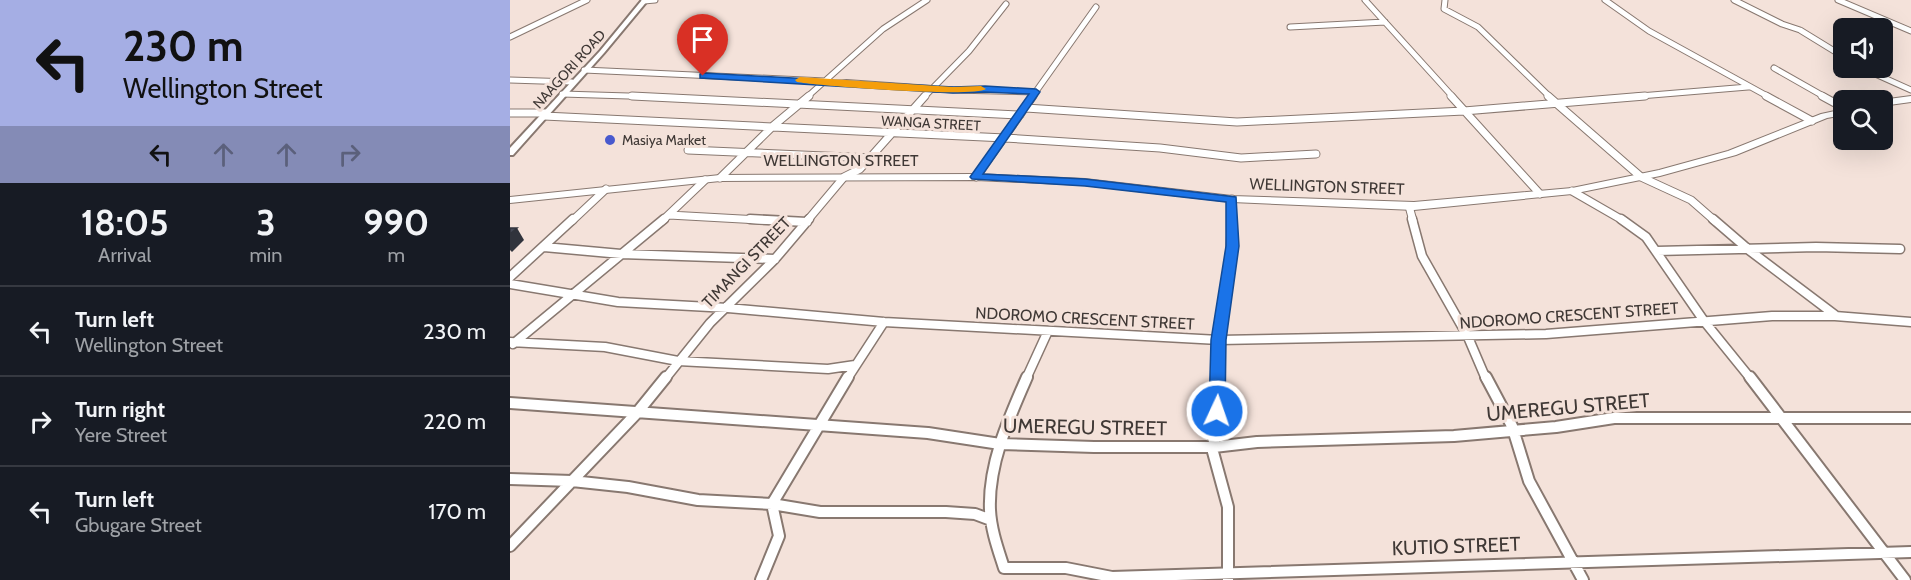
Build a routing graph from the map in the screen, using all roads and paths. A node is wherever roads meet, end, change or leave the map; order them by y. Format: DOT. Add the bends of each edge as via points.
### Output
graph roads {
  1 [pos="587,0"];
  2 [pos="655,0"];
  3 [pos="927,0"];
  4 [pos="1365,0"];
  5 [pos="1445,0"];
  6 [pos="1605,0"];
  7 [pos="1734,0"];
  8 [pos="1838,0"];
  9 [pos="645,1"];
  10 [pos="1006,4"];
  11 [pos="1096,7"];
  12 [pos="1385,22"];
  13 [pos="1290,27"];
  14 [pos="1911,32"];
  15 [pos="510,37"];
  16 [pos="1833,50"];
  17 [pos="1774,68"];
  18 [pos="584,70"];
  19 [pos="1884,78"];
  20 [pos="510,80"];
  21 [pos="825,81"];
  22 [pos="572,82"];
  23 [pos="1748,87"];
  24 [pos="932,88"];
  25 [pos="1911,90"];
  26 [pos="1036,92"];
  27 [pos="562,94"];
  28 [pos="1911,99"];
  29 [pos="1893,101"];
  30 [pos="799,103"];
  31 [pos="1833,103"];
  32 [pos="1557,104"];
  33 [pos="1026,108"];
  34 [pos="915,109"];
  35 [pos="1464,111"];
  36 [pos="510,112"];
  37 [pos="545,114"];
  38 [pos="1833,114"];
  39 [pos="1020,115"];
  40 [pos="1812,121"];
  41 [pos="773,126"];
  42 [pos="891,134"];
  43 [pos="1005,138"];
  44 [pos="688,150"];
  45 [pos="510,152"];
  46 [pos="745,153"];
  47 [pos="1316,154"];
  48 [pos="870,158"];
  49 [pos="844,177"];
  50 [pos="976,177"];
  51 [pos="1641,177"];
  52 [pos="720,178"];
  53 [pos="705,180"];
  54 [pos="606,189"];
  55 [pos="1572,191"];
  56 [pos="1540,194"];
  57 [pos="1232,199"];
  58 [pos="510,200"];
  59 [pos="1408,206"];
  60 [pos="669,215"];
  61 [pos="807,222"];
  62 [pos="544,247"];
  63 [pos="1900,249"];
  64 [pos="1749,250"];
  65 [pos="1657,251"];
  66 [pos="621,254"];
  67 [pos="775,259"];
  68 [pos="510,277"];
  69 [pos="510,284"];
  70 [pos="572,295"];
  71 [pos="728,308"];
  72 [pos="1835,316"];
  73 [pos="1704,321"];
  74 [pos="884,322"];
  75 [pos="1911,322"];
  76 [pos="1048,331"];
  77 [pos="1468,337"];
  78 [pos="1219,340"];
  79 [pos="512,344"];
  80 [pos="678,361"];
  81 [pos="855,365"];
  82 [pos="510,403"];
  83 [pos="636,414"];
  84 [pos="1782,416"];
  85 [pos="1911,418"];
  86 [pos="820,426"];
  87 [pos="1513,429"];
  88 [pos="1000,444"];
  89 [pos="1214,447"];
  90 [pos="510,479"];
  91 [pos="572,481"];
  92 [pos="772,504"];
  93 [pos="991,520"];
  94 [pos="510,546"];
  95 [pos="1911,552"];
  96 [pos="1884,553"];
  97 [pos="1575,562"];
  98 [pos="1228,577"];
  99 [pos="761,580"];
  100 [pos="1583,580"];
  101 [pos="1905,580"];
  1 -- 15 [label="street"];
  2 -- 9 [label="street"];
  3 -- 21 [label="street" via="883,29"];
  4 -- 12 [label="street"];
  5 -- 32 [label="street" via="1444,9 1478,27"];
  6 -- 23 [label="street" via="1649,31"];
  7 -- 16 [label="street" via="1800,30"];
  8 -- 14 [label="street"];
  9 -- 18 [label="street, NAAGORI ROAD"];
  10 -- 24 [label="street, TIMANGI STREET" via="969,51"];
  11 -- 26 [label="street"];
  12 -- 13 [label="street"];
  12 -- 35 [label="street"];
  17 -- 31 [label="street"];
  18 -- 21 [label="street"];
  18 -- 22 [label="street, NAAGORI ROAD"];
  19 -- 25 [label="street"];
  20 -- 22 [label="street"];
  21 -- 24 [label="street"];
  21 -- 30 [label="street"];
  22 -- 27 [label="street, NAAGORI ROAD"];
  23 -- 32 [label="street"];
  23 -- 40 [label="street"];
  24 -- 26 [label="street"];
  24 -- 34 [label="street, TIMANGI STREET"];
  26 -- 33 [label="street"];
  27 -- 30 [label="street"];
  27 -- 37 [label="street, NAAGORI ROAD"];
  28 -- 29 [label="main road"];
  30 -- 34 [label="street"];
  30 -- 41 [label="street"];
  32 -- 35 [label="street"];
  32 -- 51 [label="street"];
  33 -- 35 [label="street" via="1237,122"];
  33 -- 39 [label="street"];
  34 -- 39 [label="street"];
  34 -- 42 [label="street, TIMANGI STREET"];
  35 -- 56 [label="street"];
  36 -- 37 [label="street, WANGA STREET"];
  37 -- 41 [label="street, WANGA STREET"];
  37 -- 45 [label="street, NAAGORI ROAD"];
  38 -- 40 [label="main road, WELLINGTON STREET"];
  39 -- 43 [label="street"];
  40 -- 51 [label="main road, WELLINGTON STREET" via="1732,153"];
  41 -- 42 [label="street, WANGA STREET"];
  41 -- 46 [label="street"];
  42 -- 43 [label="street, WANGA STREET"];
  42 -- 48 [label="street, TIMANGI STREET"];
  43 -- 47 [label="street, WANGA STREET" via="1160,148 1241,158"];
  43 -- 50 [label="street"];
  44 -- 46 [label="street"];
  46 -- 48 [label="street"];
  46 -- 52 [label="street"];
  48 -- 49 [label="street, TIMANGI STREET"];
  49 -- 50 [label="main road, WELLINGTON STREET"];
  49 -- 52 [label="main road, WELLINGTON STREET"];
  49 -- 61 [label="street, TIMANGI STREET"];
  50 -- 57 [label="main road, WELLINGTON STREET" via="1103,184"];
  51 -- 55 [label="main road, WELLINGTON STREET"];
  51 -- 64 [label="street" via="1691,200"];
  52 -- 53 [label="main road, WELLINGTON STREET"];
  53 -- 54 [label="main road, WELLINGTON STREET"];
  53 -- 60 [label="street"];
  54 -- 58 [label="main road, WELLINGTON STREET"];
  54 -- 62 [label="street"];
  55 -- 56 [label="main road, WELLINGTON STREET"];
  55 -- 65 [label="street" via="1630,224"];
  56 -- 59 [label="main road, WELLINGTON STREET"];
  57 -- 59 [label="main road, WELLINGTON STREET"];
  57 -- 78 [label="street" via="1232,246"];
  59 -- 77 [label="street" via="1422,256"];
  60 -- 61 [label="street"];
  60 -- 66 [label="street"];
  61 -- 67 [label="street, TIMANGI STREET"];
  62 -- 66 [label="street"];
  62 -- 68 [label="street"];
  63 -- 64 [label="street"];
  64 -- 65 [label="street"];
  64 -- 72 [label="street"];
  65 -- 73 [label="street"];
  66 -- 67 [label="street"];
  66 -- 70 [label="street"];
  67 -- 71 [label="street, TIMANGI STREET"];
  69 -- 70 [label="street, NDOROMO CRESCENT STREET"];
  70 -- 71 [label="street, NDOROMO CRESCENT STREET" via="618,302"];
  70 -- 79 [label="street"];
  71 -- 74 [label="street, NDOROMO CRESCENT STREET"];
  71 -- 80 [label="street, TIMANGI STREET"];
  72 -- 73 [label="street, NDOROMO CRESCENT STREET"];
  72 -- 75 [label="street, NDOROMO CRESCENT STREET"];
  73 -- 77 [label="street, NDOROMO CRESCENT STREET"];
  73 -- 84 [label="street"];
  74 -- 76 [label="street, NDOROMO CRESCENT STREET"];
  74 -- 81 [label="street"];
  76 -- 78 [label="street, NDOROMO CRESCENT STREET"];
  76 -- 88 [label="street"];
  77 -- 78 [label="street, NDOROMO CRESCENT STREET"];
  77 -- 87 [label="street"];
  78 -- 89 [label="street"];
  79 -- 80 [label="street" via="605,347"];
  80 -- 81 [label="street" via="828,369"];
  80 -- 83 [label="street, TIMANGI STREET"];
  81 -- 86 [label="street"];
  82 -- 83 [label="street, UMEREGU STREET"];
  83 -- 86 [label="street, UMEREGU STREET"];
  83 -- 91 [label="street, TIMANGI STREET"];
  84 -- 85 [label="street, UMEREGU STREET"];
  84 -- 87 [label="street, UMEREGU STREET" via="1614,418"];
  84 -- 96 [label="street"];
  86 -- 88 [label="street, UMEREGU STREET" via="928,433"];
  86 -- 92 [label="street"];
  87 -- 89 [label="street, UMEREGU STREET" via="1454,436 1257,442"];
  87 -- 97 [label="street" via="1529,481"];
  88 -- 89 [label="street, UMEREGU STREET"];
  88 -- 93 [label="street" via="990,501"];
  89 -- 98 [label="street" via="1228,507"];
  90 -- 91 [label="street"];
  91 -- 92 [label="street" via="698,500"];
  91 -- 94 [label="street, TIMANGI STREET"];
  92 -- 93 [label="street" via="820,512 975,514"];
  92 -- 99 [label="street" via="779,536"];
  93 -- 98 [label="street, KUTIO STREET" via="1004,568 1066,568 1112,577"];
  95 -- 96 [label="street, KUTIO STREET"];
  96 -- 97 [label="street, KUTIO STREET"];
  96 -- 101 [label="street"];
  97 -- 98 [label="street, KUTIO STREET"];
  97 -- 100 [label="street"];
}
